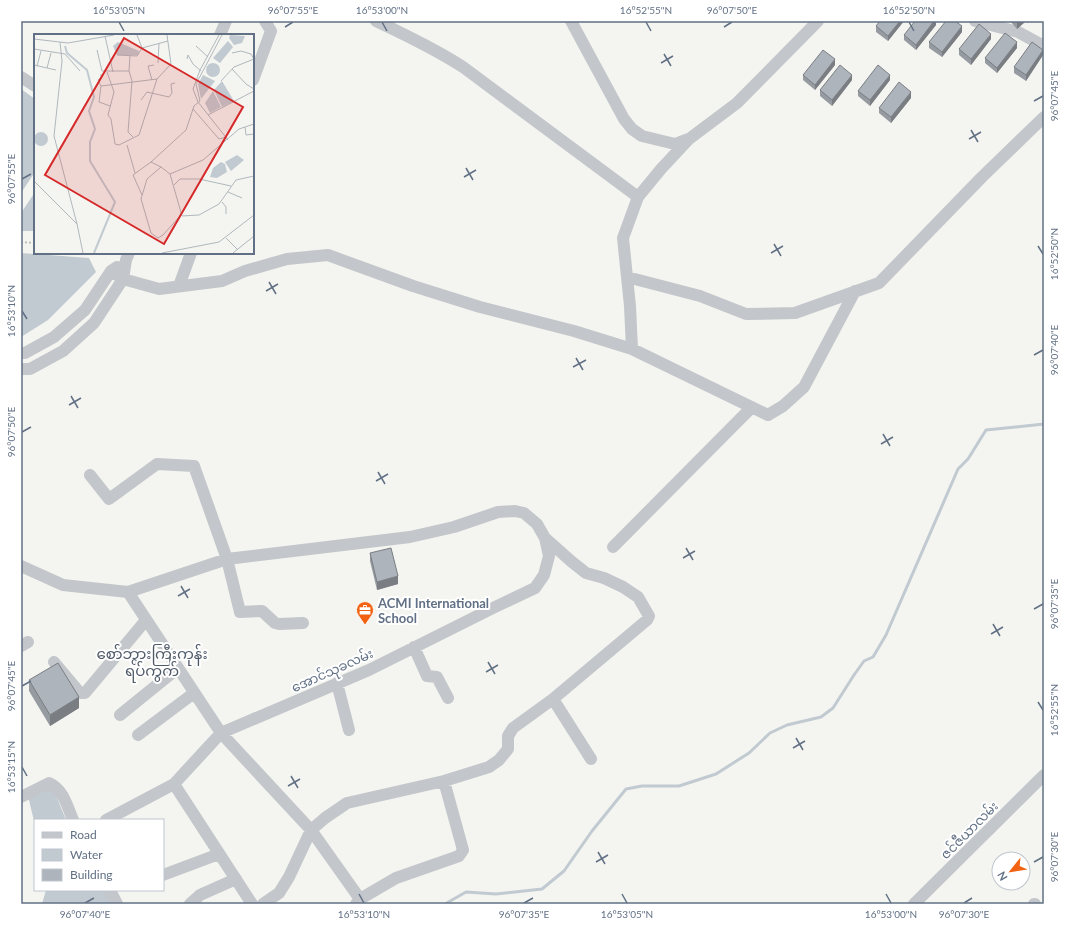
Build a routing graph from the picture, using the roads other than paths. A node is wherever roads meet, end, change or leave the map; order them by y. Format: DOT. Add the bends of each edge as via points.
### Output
graph roads {
  1 [pos="226,21"];
  2 [pos="265,21"];
  3 [pos="376,21"];
  4 [pos="571,21"];
  5 [pos="818,21"];
  6 [pos="974,21"];
  7 [pos="220,34"];
  8 [pos="1044,46"];
  9 [pos="21,76"];
  10 [pos="254,77"];
  11 [pos="34,85"];
  12 [pos="1044,117"];
  13 [pos="689,139"];
  14 [pos="638,197"];
  15 [pos="191,254"];
  16 [pos="127,257"];
  17 [pos="111,271"];
  18 [pos="627,277"];
  19 [pos="124,278"];
  20 [pos="179,286"];
  21 [pos="855,291"];
  22 [pos="632,349"];
  23 [pos="21,354"];
  24 [pos="21,369"];
  25 [pos="752,407"];
  26 [pos="90,475"];
  27 [pos="545,538"];
  28 [pos="613,547"];
  29 [pos="227,559"];
  30 [pos="21,566"];
  31 [pos="128,592"];
  32 [pos="146,620"];
  33 [pos="303,622"];
  34 [pos="414,647"];
  35 [pos="54,662"];
  36 [pos="178,668"];
  37 [pos="337,683"];
  38 [pos="194,693"];
  39 [pos="448,698"];
  40 [pos="553,699"];
  41 [pos="120,715"];
  42 [pos="349,730"];
  43 [pos="221,733"];
  44 [pos="138,735"];
  45 [pos="591,759"];
  46 [pos="1044,775"];
  47 [pos="444,781"];
  48 [pos="174,784"];
  49 [pos="21,797"];
  50 [pos="73,819"];
  51 [pos="108,819"];
  52 [pos="311,830"];
  53 [pos="219,854"];
  54 [pos="164,875"];
  55 [pos="236,879"];
  56 [pos="110,891"];
  57 [pos="358,901"];
  58 [pos="117,904"];
  59 [pos="190,904"];
  60 [pos="252,904"];
  61 [pos="263,904"];
  62 [pos="914,904"];
  1 -- 7 [label="street"];
  2 -- 10 [label="street" via="271,31"];
  3 -- 14 [label="street" via="414,38 463,67"];
  4 -- 13 [label="street" via="624,119 632,129 642,136 675,144"];
  5 -- 13 [label="street" via="736,103"];
  6 -- 8 [label="street" via="1018,32"];
  9 -- 11 [label="street"];
  12 -- 21 [label="street" via="879,283"];
  13 -- 14 [label="street"];
  14 -- 18 [label="street" via="622,238"];
  15 -- 20 [label="street"];
  16 -- 17 [label="street"];
  16 -- 19 [label="street"];
  17 -- 19 [label="street"];
  17 -- 23 [label="street" via="85,310 54,337"];
  18 -- 21 [label="street" via="700,296 746,314 795,313"];
  18 -- 22 [label="street"];
  19 -- 20 [label="street" via="159,289"];
  19 -- 24 [label="street" via="94,323 63,351 30,369"];
  20 -- 22 [label="street" via="222,281 245,271 287,259 328,255 413,286"];
  21 -- 25 [label="street" via="804,387 783,406 768,415"];
  22 -- 25 [label="street"];
  25 -- 28 [label="street"];
  26 -- 29 [label="street" via="109,499 157,464 194,466"];
  27 -- 29 [label="street" via="537,524 524,513 498,512 454,527 410,537"];
  27 -- 34 [label="street, အောင်သုခလမ်း" via="549,556 544,575 535,588"];
  27 -- 40 [label="street" via="586,573 604,578 638,597 650,616"];
  29 -- 31 [label="street"];
  29 -- 33 [label="street" via="240,612 262,611 274,623 279,624"];
  30 -- 31 [label="street" via="63,585"];
  31 -- 32 [label="street"];
  32 -- 35 [label="street" via="85,692 80,693"];
  32 -- 36 [label="street"];
  34 -- 37 [label="street, အောင်သုခလမ်း"];
  34 -- 39 [label="street" via="427,676 437,677"];
  36 -- 38 [label="street"];
  36 -- 41 [label="street"];
  37 -- 42 [label="street"];
  37 -- 43 [label="street, အောင်သုခလမ်း"];
  38 -- 43 [label="street"];
  38 -- 44 [label="street"];
  40 -- 45 [label="street"];
  40 -- 47 [label="street" via="513,728 508,736 508,749 499,760 489,767"];
  43 -- 48 [label="street, အောင်သုခလမ်း"];
  43 -- 52 [label="street"];
  46 -- 62 [label="street, ဇင်ဇီယာလမ်း"];
  47 -- 52 [label="street" via="347,803"];
  47 -- 57 [label="street" via="463,850 459,856 396,878"];
  48 -- 51 [label="street, အောင်သုခလမ်း"];
  48 -- 53 [label="street"];
  49 -- 50 [label="street" via="49,784 55,786 60,791"];
  52 -- 57 [label="street"];
  52 -- 61 [label="street" via="289,877 278,893"];
  53 -- 54 [label="street"];
  53 -- 55 [label="street"];
  55 -- 59 [label="street" via="200,895"];
  55 -- 60 [label="street"];
  56 -- 58 [label="street"];
}
